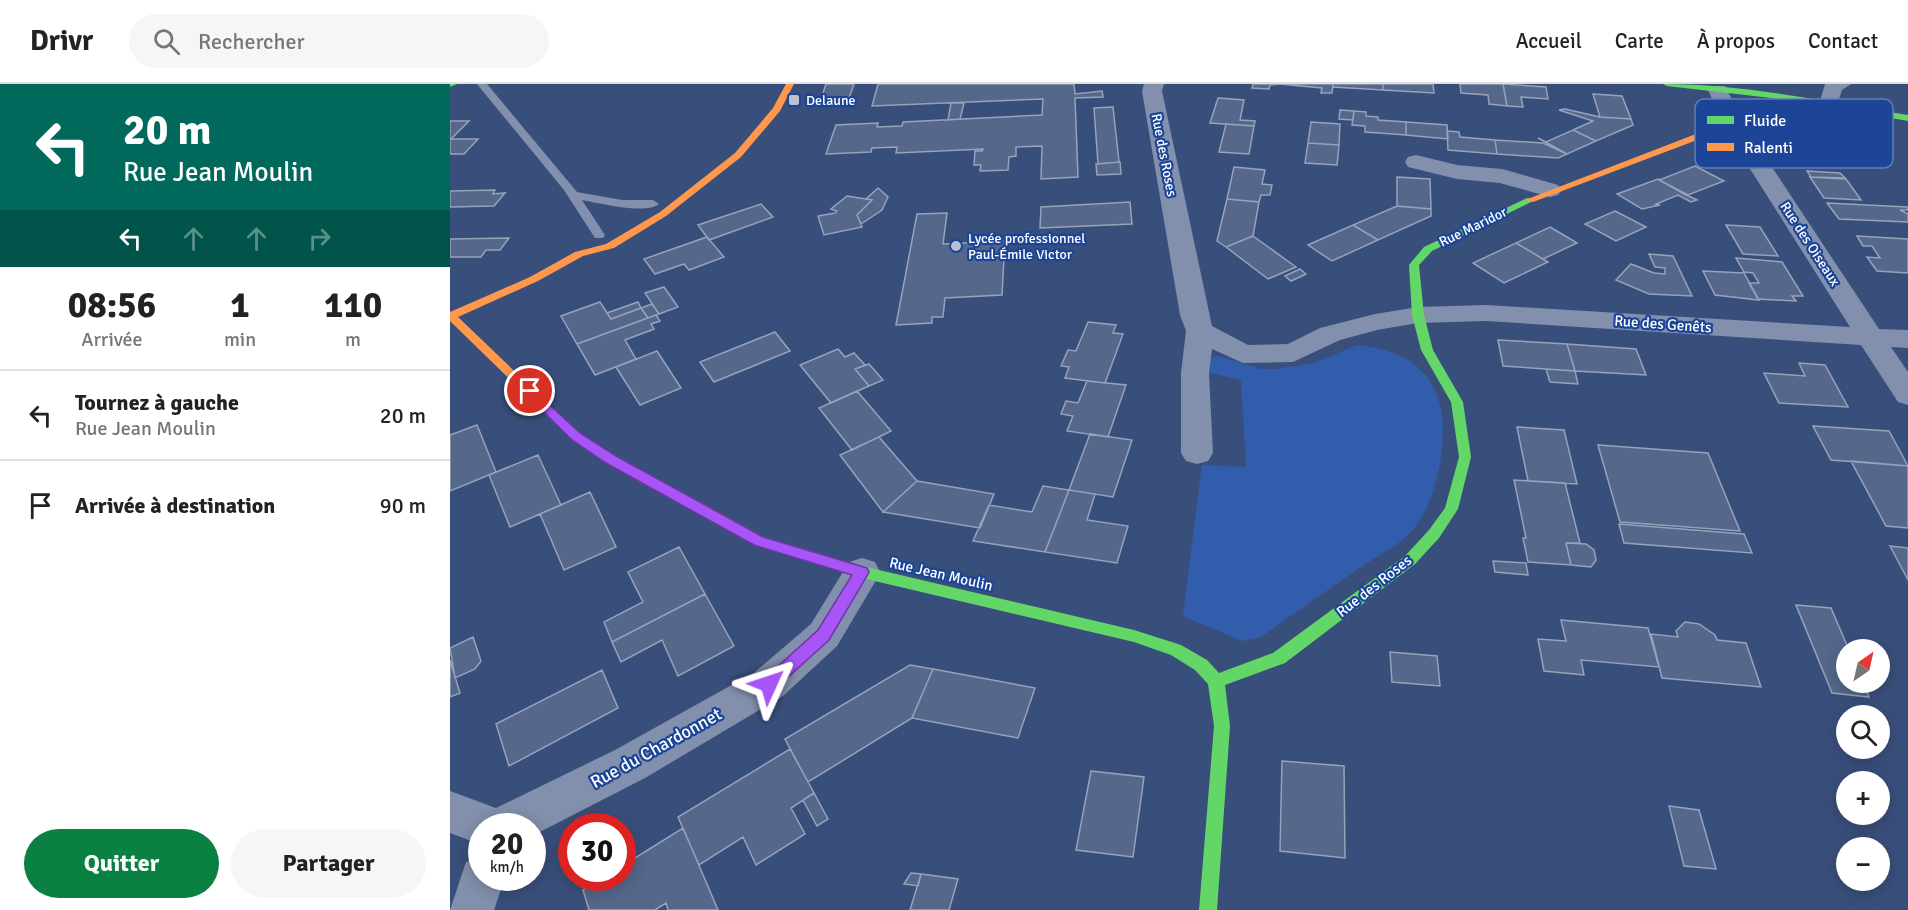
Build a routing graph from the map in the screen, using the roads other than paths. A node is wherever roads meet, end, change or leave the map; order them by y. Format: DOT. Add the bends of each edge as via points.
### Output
graph roads {
  1 [pos="482,84"];
  2 [pos="790,84"];
  3 [pos="1154,84"];
  4 [pos="1667,84"];
  5 [pos="1841,84"];
  6 [pos="1718,90"];
  7 [pos="1722,99"];
  8 [pos="1789,99"];
  9 [pos="1829,99"];
  10 [pos="761,108"];
  11 [pos="1893,115"];
  12 [pos="1908,118"];
  13 [pos="1695,137"];
  14 [pos="1416,162"];
  15 [pos="1762,168"];
  16 [pos="1550,190"];
  17 [pos="572,194"];
  18 [pos="653,204"];
  19 [pos="629,218"];
  20 [pos="604,232"];
  21 [pos="587,251"];
  22 [pos="1419,315"];
  23 [pos="450,316"];
  24 [pos="1200,331"];
  25 [pos="1870,337"];
  26 [pos="1908,339"];
  27 [pos="1908,396"];
  28 [pos="1197,453"];
  29 [pos="862,572"];
  30 [pos="1216,681"];
  31 [pos="450,812"];
  32 [pos="533,813"];
  33 [pos="468,819"];
  34 [pos="478,891"];
  35 [pos="471,910"];
  36 [pos="1208,910"];
  1 -- 17 [label="lane"];
  2 -- 21 [label="street" via="772,118 712,177 610,246"];
  3 -- 24 [label="street, Rue des Roses" via="1152,91"];
  4 -- 6 [label="street"];
  5 -- 9 [label="street" via="1833,87"];
  6 -- 7 [label="street, Rue des Oiseaux"];
  6 -- 8 [label="street"];
  10 -- 18 [label="street" via="720,154"];
  11 -- 12 [label="street"];
  13 -- 16 [label="street, Rue Maridor"];
  14 -- 16 [label="street" via="1457,172 1502,176"];
  15 -- 25 [label="street, Rue des Oiseaux"];
  16 -- 22 [label="street, Rue Maridor" via="1428,249 1414,265"];
  17 -- 18 [label="lane" via="622,204"];
  17 -- 20 [label="lane"];
  18 -- 19 [label="street"];
  20 -- 21 [label="street"];
  21 -- 23 [label="street"];
  22 -- 24 [label="street" via="1330,334 1293,353 1243,354"];
  22 -- 25 [label="street, Rue des Genêts" via="1486,313"];
  22 -- 30 [label="street, Rue des Roses" via="1427,350 1457,402 1465,457 1451,509 1410,560 1279,658"];
  23 -- 29 [label="street, Rue Jean Moulin" via="575,436 611,460 759,541"];
  24 -- 28 [label="street, Rue des Roses"];
  25 -- 26 [label="street, Rue des Genêts"];
  25 -- 27 [label="street, Rue des Oiseaux"];
  29 -- 30 [label="street, Rue Jean Moulin" via="1134,636 1176,650 1201,665"];
  29 -- 32 [label="street, Rue du Chardonnet" via="824,635 769,684 630,764"];
  30 -- 36 [label="street" via="1222,726"];
  31 -- 33 [label="street"];
  34 -- 35 [label="street"];
}
